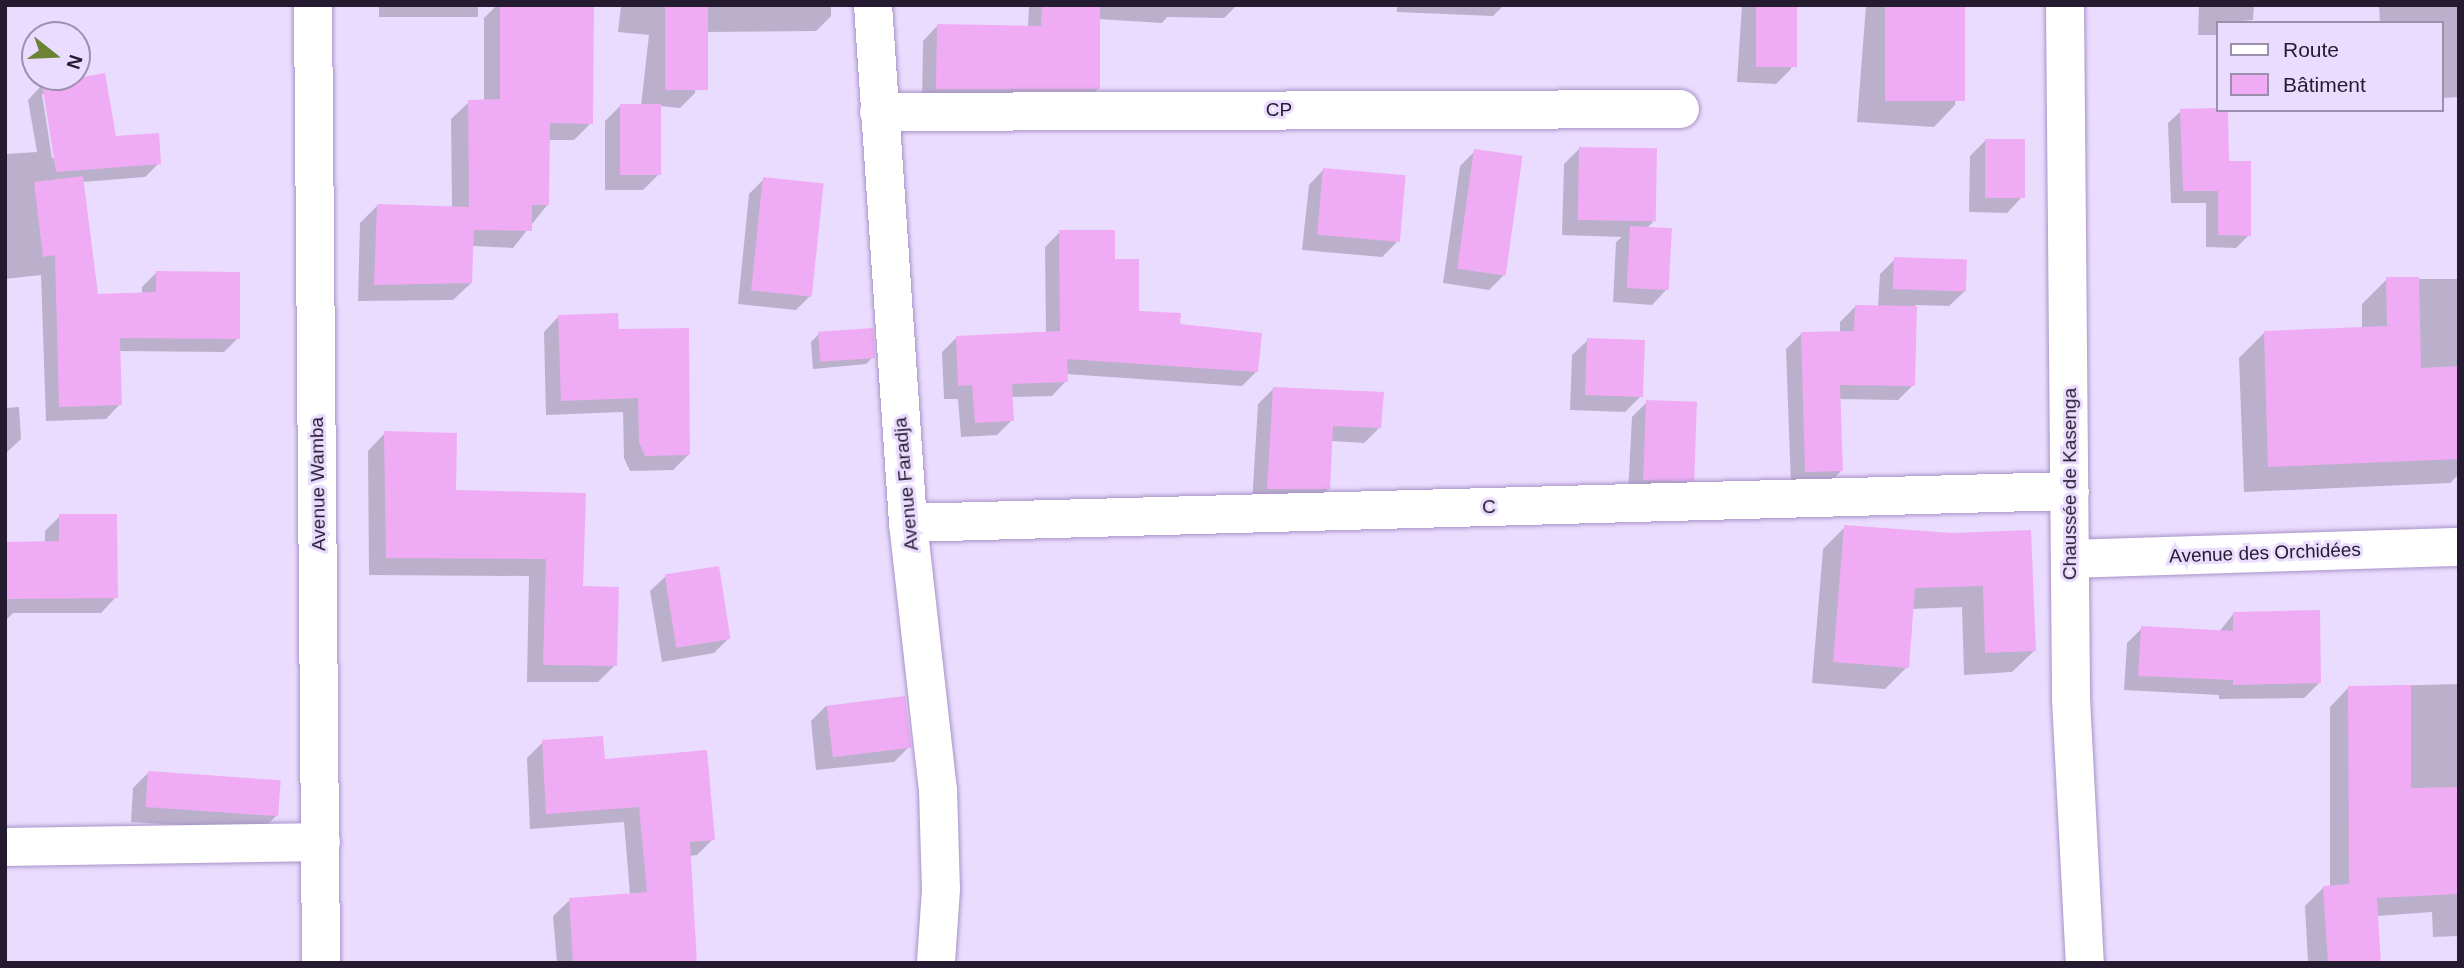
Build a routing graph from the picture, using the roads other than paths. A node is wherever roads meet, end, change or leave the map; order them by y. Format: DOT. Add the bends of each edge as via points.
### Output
graph roads {
  1 [pos="313,5"];
  2 [pos="873,5"];
  3 [pos="2065,5"];
  4 [pos="1680,109"];
  5 [pos="878,112"];
  6 [pos="2070,491"];
  7 [pos="908,523"];
  8 [pos="2459,547"];
  9 [pos="2071,559"];
  10 [pos="321,842"];
  11 [pos="5,847"];
  12 [pos="321,963"];
  13 [pos="936,963"];
  14 [pos="2085,963"];
  1 -- 10 [label="street, Avenue Wamba"];
  2 -- 5 [label="street, Avenue Faradja"];
  3 -- 6 [label="street, Chaussée de Kasenga"];
  4 -- 5 [label="street, CP"];
  5 -- 7 [label="street, Avenue Faradja"];
  6 -- 7 [label="street, C"];
  6 -- 9 [label="street, Chaussée de Kasenga"];
  7 -- 13 [label="street, Avenue Faradja" via="938,790 941,889"];
  8 -- 9 [label="street, Avenue des Orchidées"];
  9 -- 14 [label="street, Chaussée de Kasenga" via="2071,699"];
  10 -- 11 [label="street"];
  10 -- 12 [label="street, Avenue Wamba"];
}
